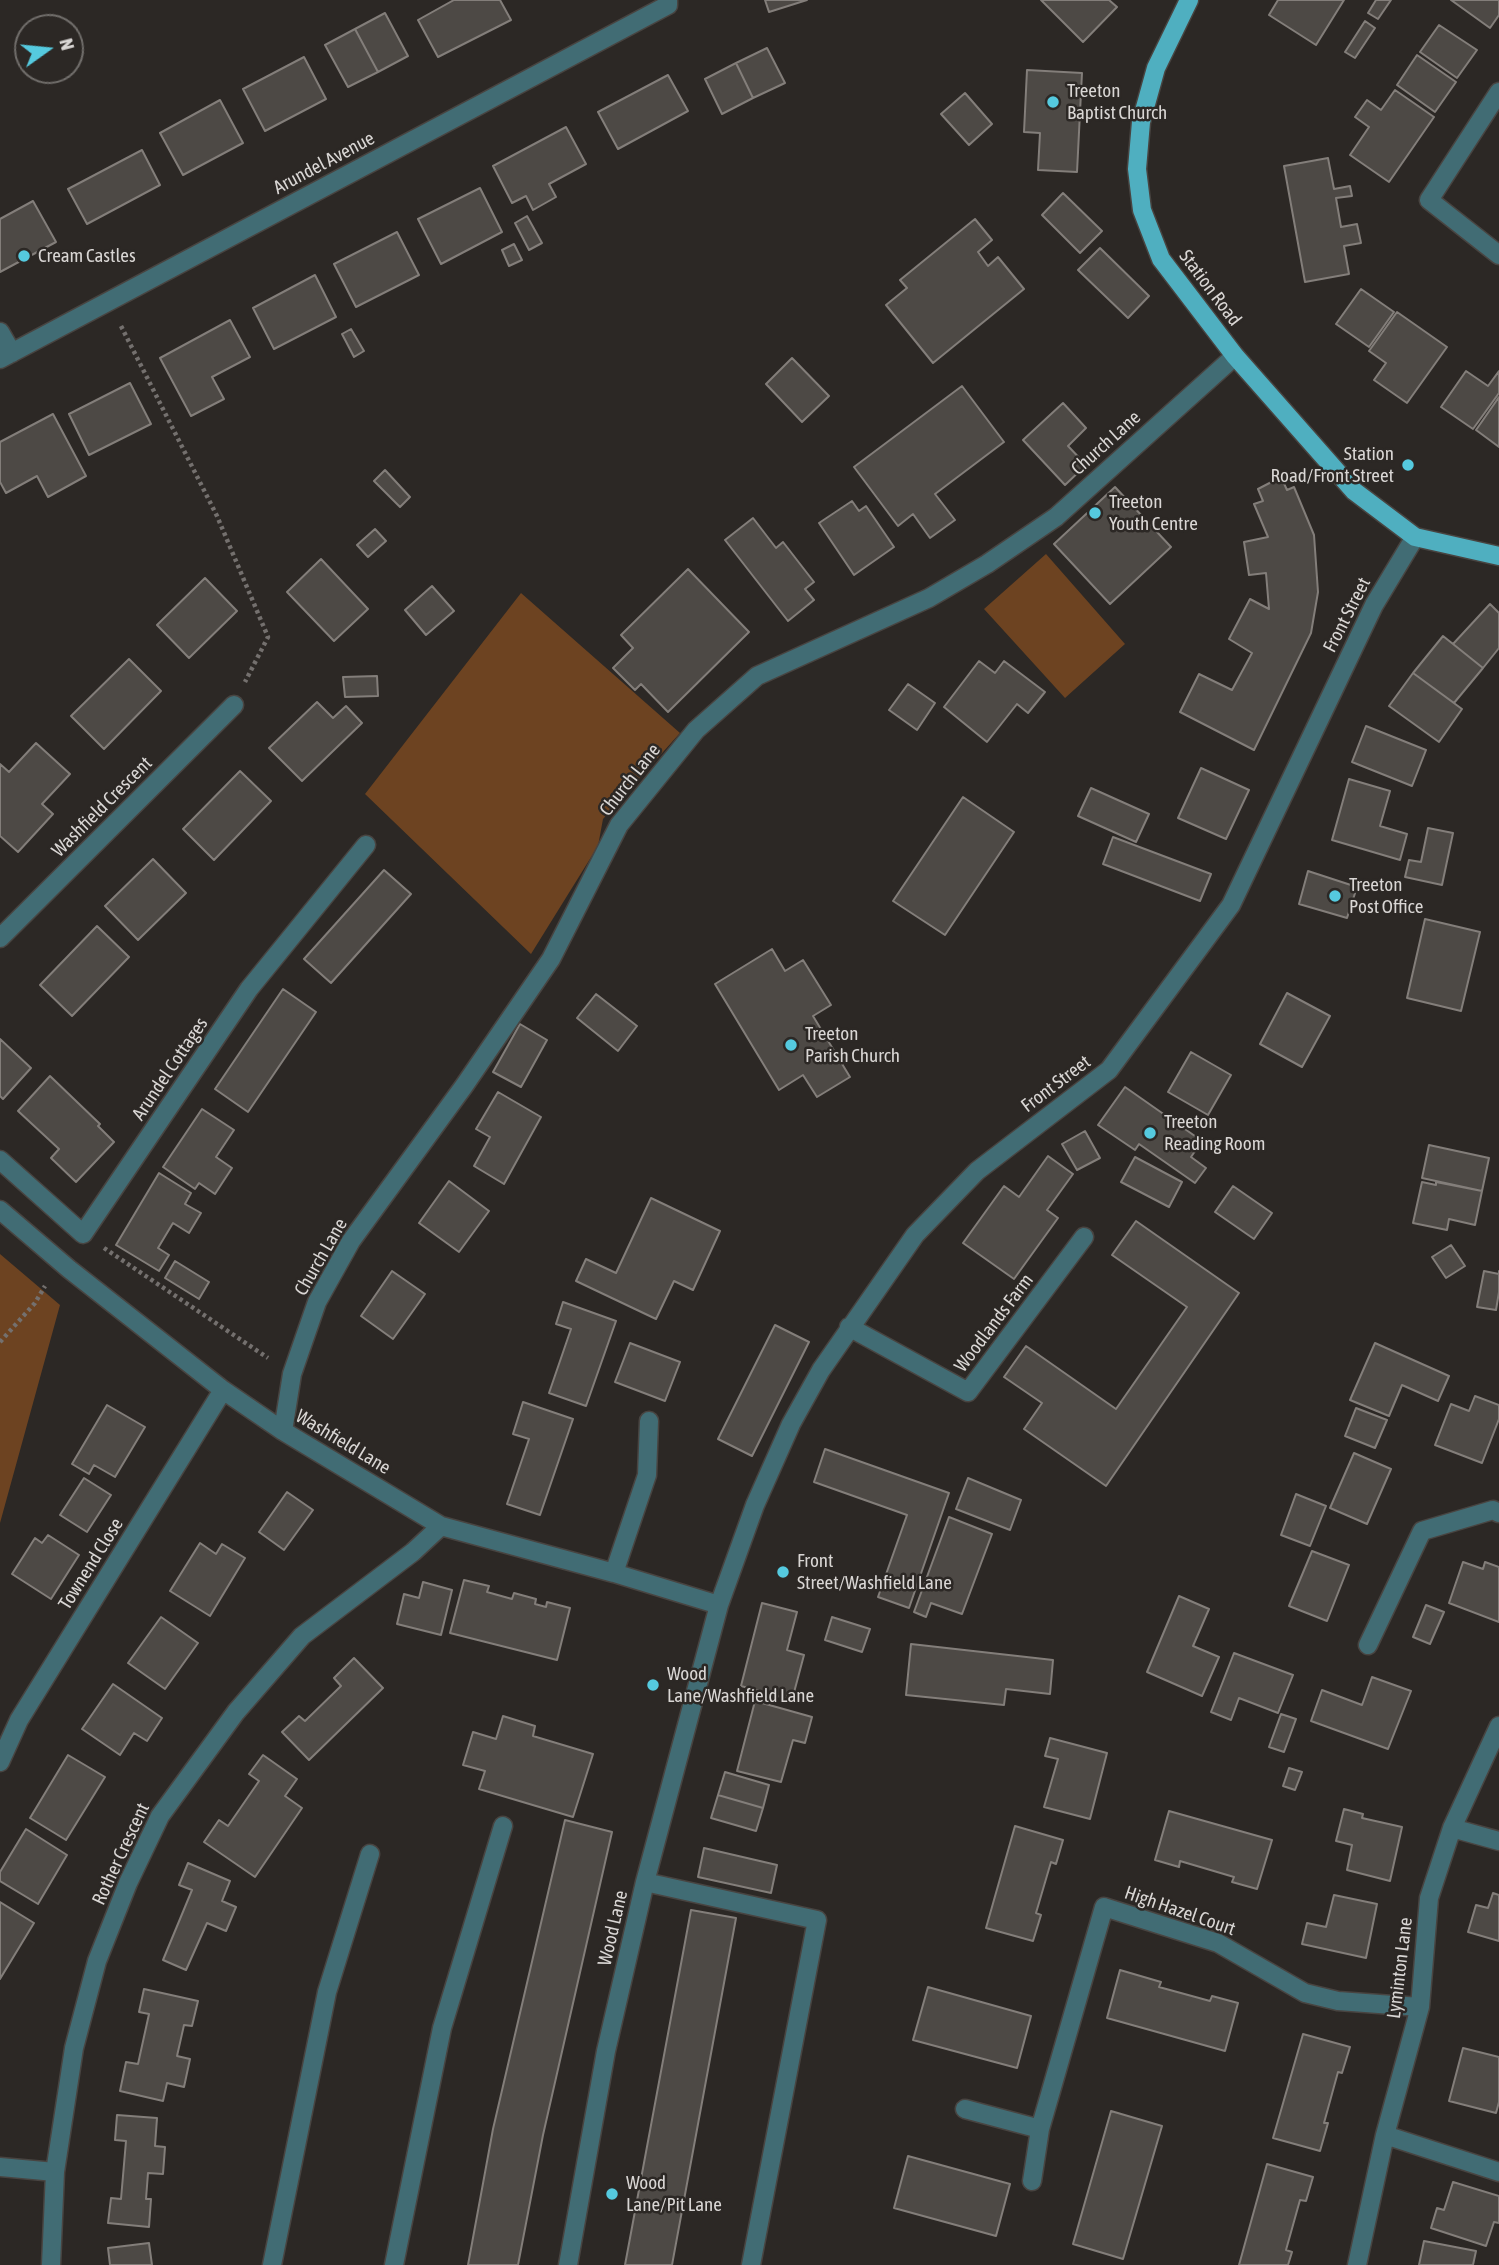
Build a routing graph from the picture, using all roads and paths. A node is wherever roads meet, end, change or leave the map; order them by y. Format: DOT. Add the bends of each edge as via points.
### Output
graph roads {
  1 [pos="1189,0"];
  2 [pos="668,3"];
  3 [pos="1499,92"];
  4 [pos="1499,255"];
  5 [pos="108,301"];
  6 [pos="0,331"];
  7 [pos="6,356"];
  8 [pos="1235,356"];
  9 [pos="1415,537"];
  10 [pos="1499,556"];
  11 [pos="234,705"];
  12 [pos="366,845"];
  13 [pos="0,938"];
  14 [pos="0,1160"];
  15 [pos="0,1210"];
  16 [pos="83,1234"];
  17 [pos="1084,1237"];
  18 [pos="35,1303"];
  19 [pos="849,1327"];
  20 [pos="0,1342"];
  21 [pos="292,1374"];
  22 [pos="223,1390"];
  23 [pos="649,1421"];
  24 [pos="283,1431"];
  25 [pos="1499,1513"];
  26 [pos="441,1526"];
  27 [pos="614,1573"];
  28 [pos="719,1605"];
  29 [pos="1368,1645"];
  30 [pos="1499,1726"];
  31 [pos="0,1762"];
  32 [pos="503,1826"];
  33 [pos="1452,1828"];
  34 [pos="1499,1841"];
  35 [pos="370,1854"];
  36 [pos="646,1882"];
  37 [pos="1420,2007"];
  38 [pos="965,2109"];
  39 [pos="1040,2129"];
  40 [pos="1385,2135"];
  41 [pos="0,2167"];
  42 [pos="55,2172"];
  43 [pos="1499,2172"];
  44 [pos="1032,2181"];
  45 [pos="51,2265"];
  46 [pos="272,2265"];
  47 [pos="394,2265"];
  48 [pos="568,2265"];
  49 [pos="751,2265"];
  50 [pos="1357,2265"];
  1 -- 8 [label="main road, Station Road" via="1156,68 1141,122 1140,196 1161,259"];
  2 -- 5 [label="street, Arundel Avenue"];
  3 -- 4 [label="street" via="1429,200"];
  5 -- 7 [label="street, Arundel Avenue"];
  5 -- 11 [label="path" via="217,516 268,637"];
  6 -- 7 [label="street"];
  8 -- 9 [label="main road, Station Road" via="1354,491"];
  8 -- 21 [label="street, Church Lane" via="1056,517 1022,541 929,598 757,676 696,730 620,825 551,959 351,1241 317,1302"];
  9 -- 10 [label="main road"];
  9 -- 19 [label="street, Front Street" via="1374,605 1231,905 1110,1070 977,1171 915,1235"];
  11 -- 13 [label="street, Washfield Crescent"];
  12 -- 16 [label="street, Arundel Cottages" via="249,989"];
  14 -- 16 [label="street"];
  15 -- 22 [label="street, Washfield Lane"];
  16 -- 21 [label="path"];
  17 -- 19 [label="street, Woodlands Farm" via="968,1392"];
  18 -- 20 [label="path"];
  19 -- 28 [label="street, Front Street" via="791,1424 755,1505"];
  21 -- 24 [label="street, Church Lane"];
  22 -- 24 [label="street, Washfield Lane"];
  22 -- 31 [label="street, Townend Close" via="19,1720"];
  23 -- 27 [label="street" via="648,1475"];
  24 -- 26 [label="street, Washfield Lane"];
  25 -- 29 [label="street" via="1493,1510 1422,1531"];
  26 -- 27 [label="street, Washfield Lane"];
  26 -- 42 [label="street, Rother Crescent" via="302,1636 236,1712 160,1816 97,1961 74,2048"];
  27 -- 28 [label="street, Washfield Lane"];
  28 -- 36 [label="street, Wood Lane"];
  30 -- 33 [label="street, Lyminton Lane"];
  32 -- 47 [label="street" via="442,2028"];
  33 -- 34 [label="street"];
  33 -- 37 [label="street, Lyminton Lane" via="1429,1898"];
  35 -- 46 [label="street" via="327,1992"];
  36 -- 48 [label="street, Wood Lane" via="606,2051"];
  36 -- 49 [label="street" via="817,1920"];
  37 -- 39 [label="street, High Hazel Court" via="1338,2001 1305,1993 1218,1942 1104,1908"];
  37 -- 40 [label="street, Lyminton Lane"];
  38 -- 39 [label="street"];
  39 -- 44 [label="street, High Hazel Court"];
  40 -- 43 [label="street"];
  40 -- 50 [label="street, Lyminton Lane"];
  41 -- 42 [label="street"];
  42 -- 45 [label="street, Rother Crescent"];
}
